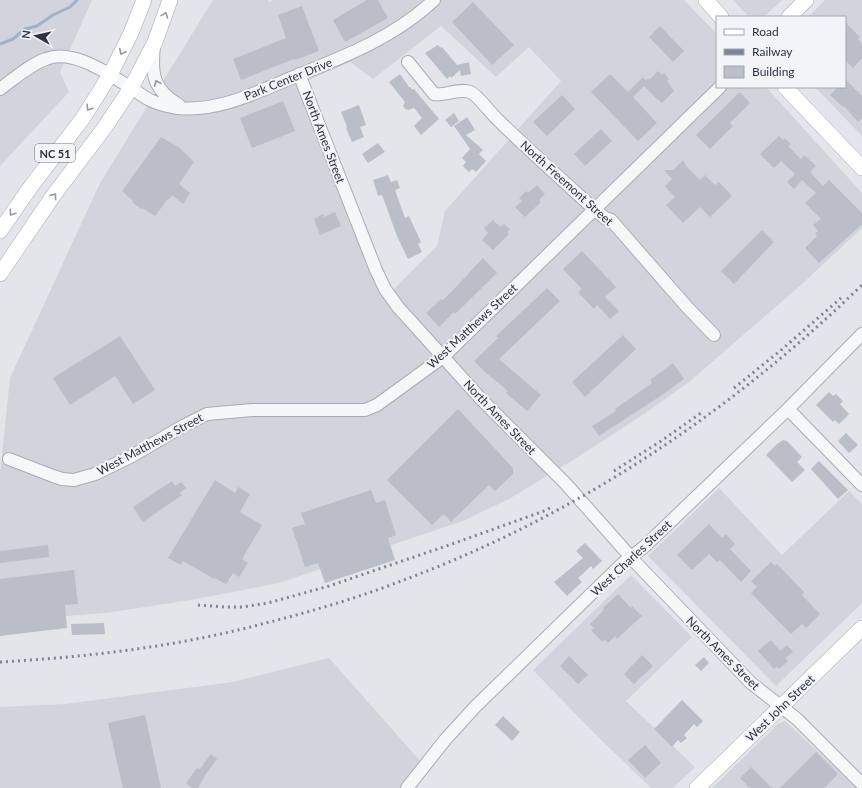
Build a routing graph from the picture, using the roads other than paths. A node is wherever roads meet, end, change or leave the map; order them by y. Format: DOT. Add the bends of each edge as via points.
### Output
graph roads {
  1 [pos="144,0"];
  2 [pos="170,0"];
  3 [pos="434,0"];
  4 [pos="706,0"];
  5 [pos="806,0"];
  6 [pos="720,16"];
  7 [pos="790,16"];
  8 [pos="155,42"];
  9 [pos="408,62"];
  10 [pos="299,74"];
  11 [pos="110,75"];
  12 [pos="131,88"];
  13 [pos="719,88"];
  14 [pos="786,88"];
  15 [pos="0,89"];
  16 [pos="185,108"];
  17 [pos="862,168"];
  18 [pos="594,210"];
  19 [pos="0,231"];
  20 [pos="0,274"];
  21 [pos="862,334"];
  22 [pos="714,335"];
  23 [pos="443,357"];
  24 [pos="788,409"];
  25 [pos="9,459"];
  26 [pos="862,485"];
  27 [pos="631,557"];
  28 [pos="862,628"];
  29 [pos="781,707"];
  30 [pos="862,784"];
  31 [pos="407,788"];
  32 [pos="697,788"];
  1 -- 11 [label="main road, NC 51, one-way"];
  8 -- 2 [label="main road, NC 51, one-way"];
  3 -- 10 [label="street, Park Center Drive" via="386,35 347,55"];
  4 -- 6 [label="main road"];
  5 -- 7 [label="main road"];
  8 -- 12 [label="main road, NC 51"];
  16 -- 8 [label="street, one-way" via="160,91 154,76"];
  9 -- 18 [label="street, North Freemont Street" via="434,94 462,91 475,95"];
  10 -- 16 [label="street, Park Center Drive" via="234,101 204,108"];
  10 -- 23 [label="street, North Ames Street" via="385,289"];
  11 -- 12 [label="street, Park Center Drive"];
  11 -- 15 [label="street, Park Center Drive" via="78,59 58,56 44,59"];
  11 -- 19 [label="main road, NC 51, one-way" via="83,118"];
  12 -- 16 [label="street, Park Center Drive" via="151,101"];
  20 -- 12 [label="main road, NC 51, one-way"];
  13 -- 18 [label="street, West Matthews Street"];
  14 -- 17 [label="main road"];
  18 -- 22 [label="street, North Freemont Street" via="611,220 687,308"];
  18 -- 23 [label="street, West Matthews Street"];
  21 -- 24 [label="street, West Charles Street"];
  23 -- 25 [label="street, West Matthews Street" via="377,406 365,410 252,410 207,414 132,456 94,474 74,480 62,479"];
  23 -- 27 [label="street, North Ames Street" via="481,400 566,484"];
  24 -- 26 [label="street"];
  24 -- 27 [label="street, West Charles Street"];
  27 -- 29 [label="street, North Ames Street" via="751,683"];
  27 -- 31 [label="street, West Charles Street" via="475,707"];
  28 -- 29 [label="main road, West John Street"];
  29 -- 30 [label="street, North Ames Street" via="797,719"];
  29 -- 32 [label="main road, West John Street"];
}
